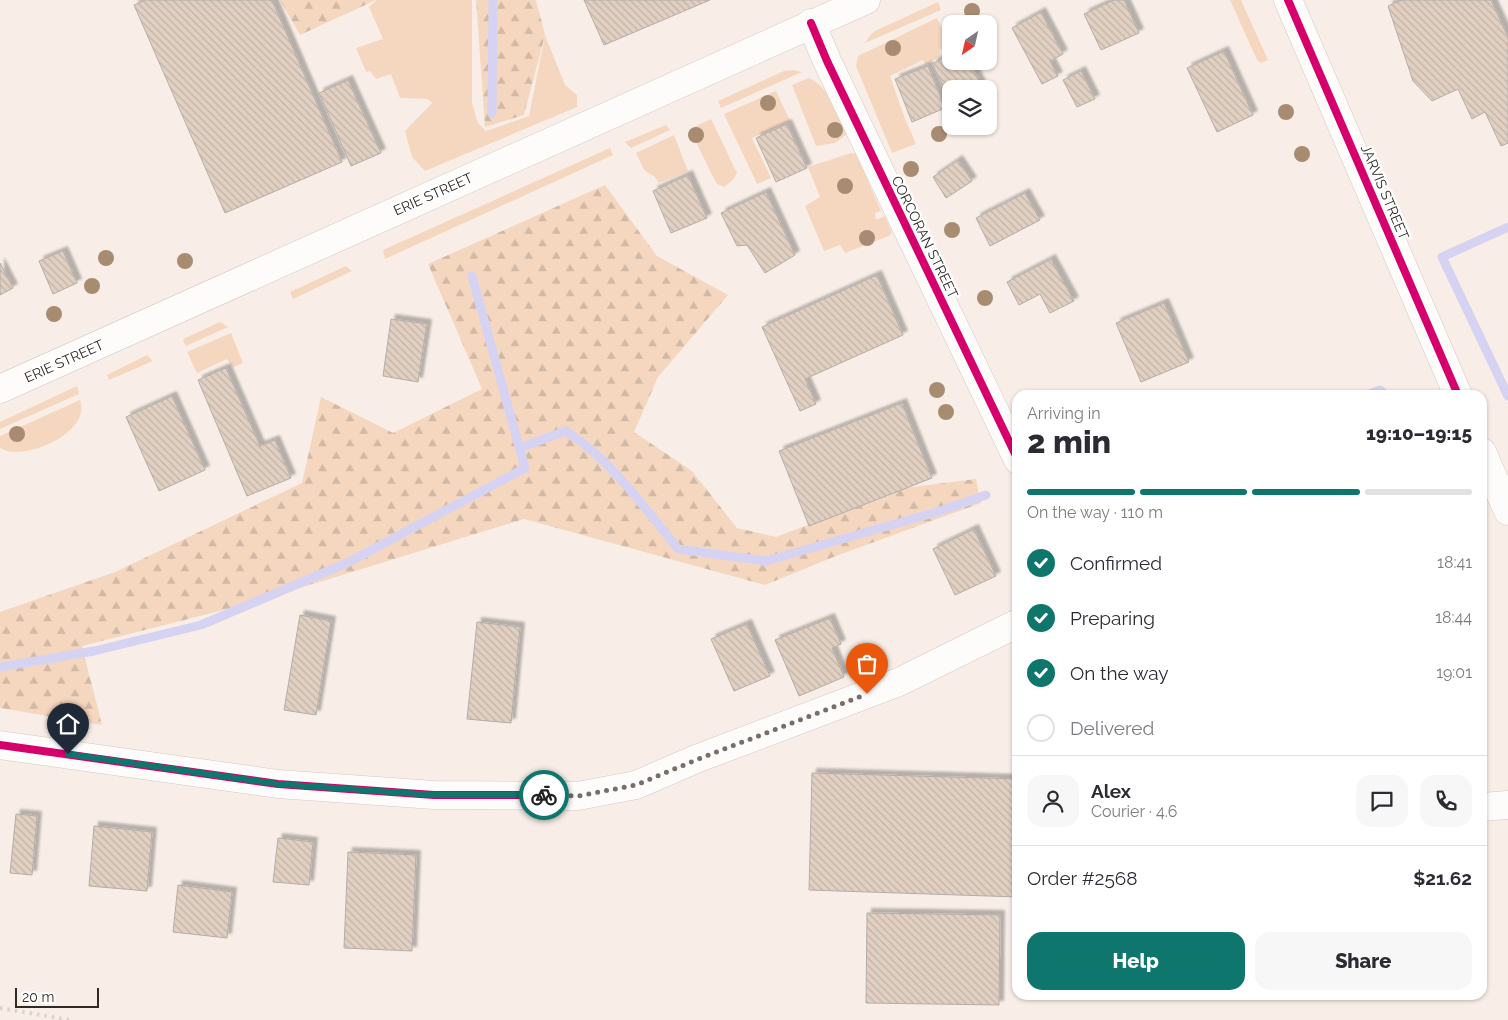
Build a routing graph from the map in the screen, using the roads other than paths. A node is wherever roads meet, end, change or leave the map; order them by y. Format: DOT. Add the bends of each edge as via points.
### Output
graph roads {
  1 [pos="866,0"];
  2 [pos="1288,0"];
  3 [pos="811,23"];
  4 [pos="0,389"];
  5 [pos="1456,390"];
  6 [pos="1012,448"];
  7 [pos="1487,463"];
  8 [pos="1508,511"];
  9 [pos="1012,626"];
  10 [pos="0,745"];
  11 [pos="1508,805"];
  12 [pos="1487,807"];
  1 -- 3 [label="street, ERIE STREET"];
  2 -- 5 [label="street, JARVIS STREET"];
  3 -- 4 [label="street, ERIE STREET"];
  3 -- 6 [label="street, CORCORAN STREET" via="830,70"];
  7 -- 8 [label="street"];
  9 -- 10 [label="street" via="899,682 636,785 578,796 434,795 278,784"];
  11 -- 12 [label="street"];
}
